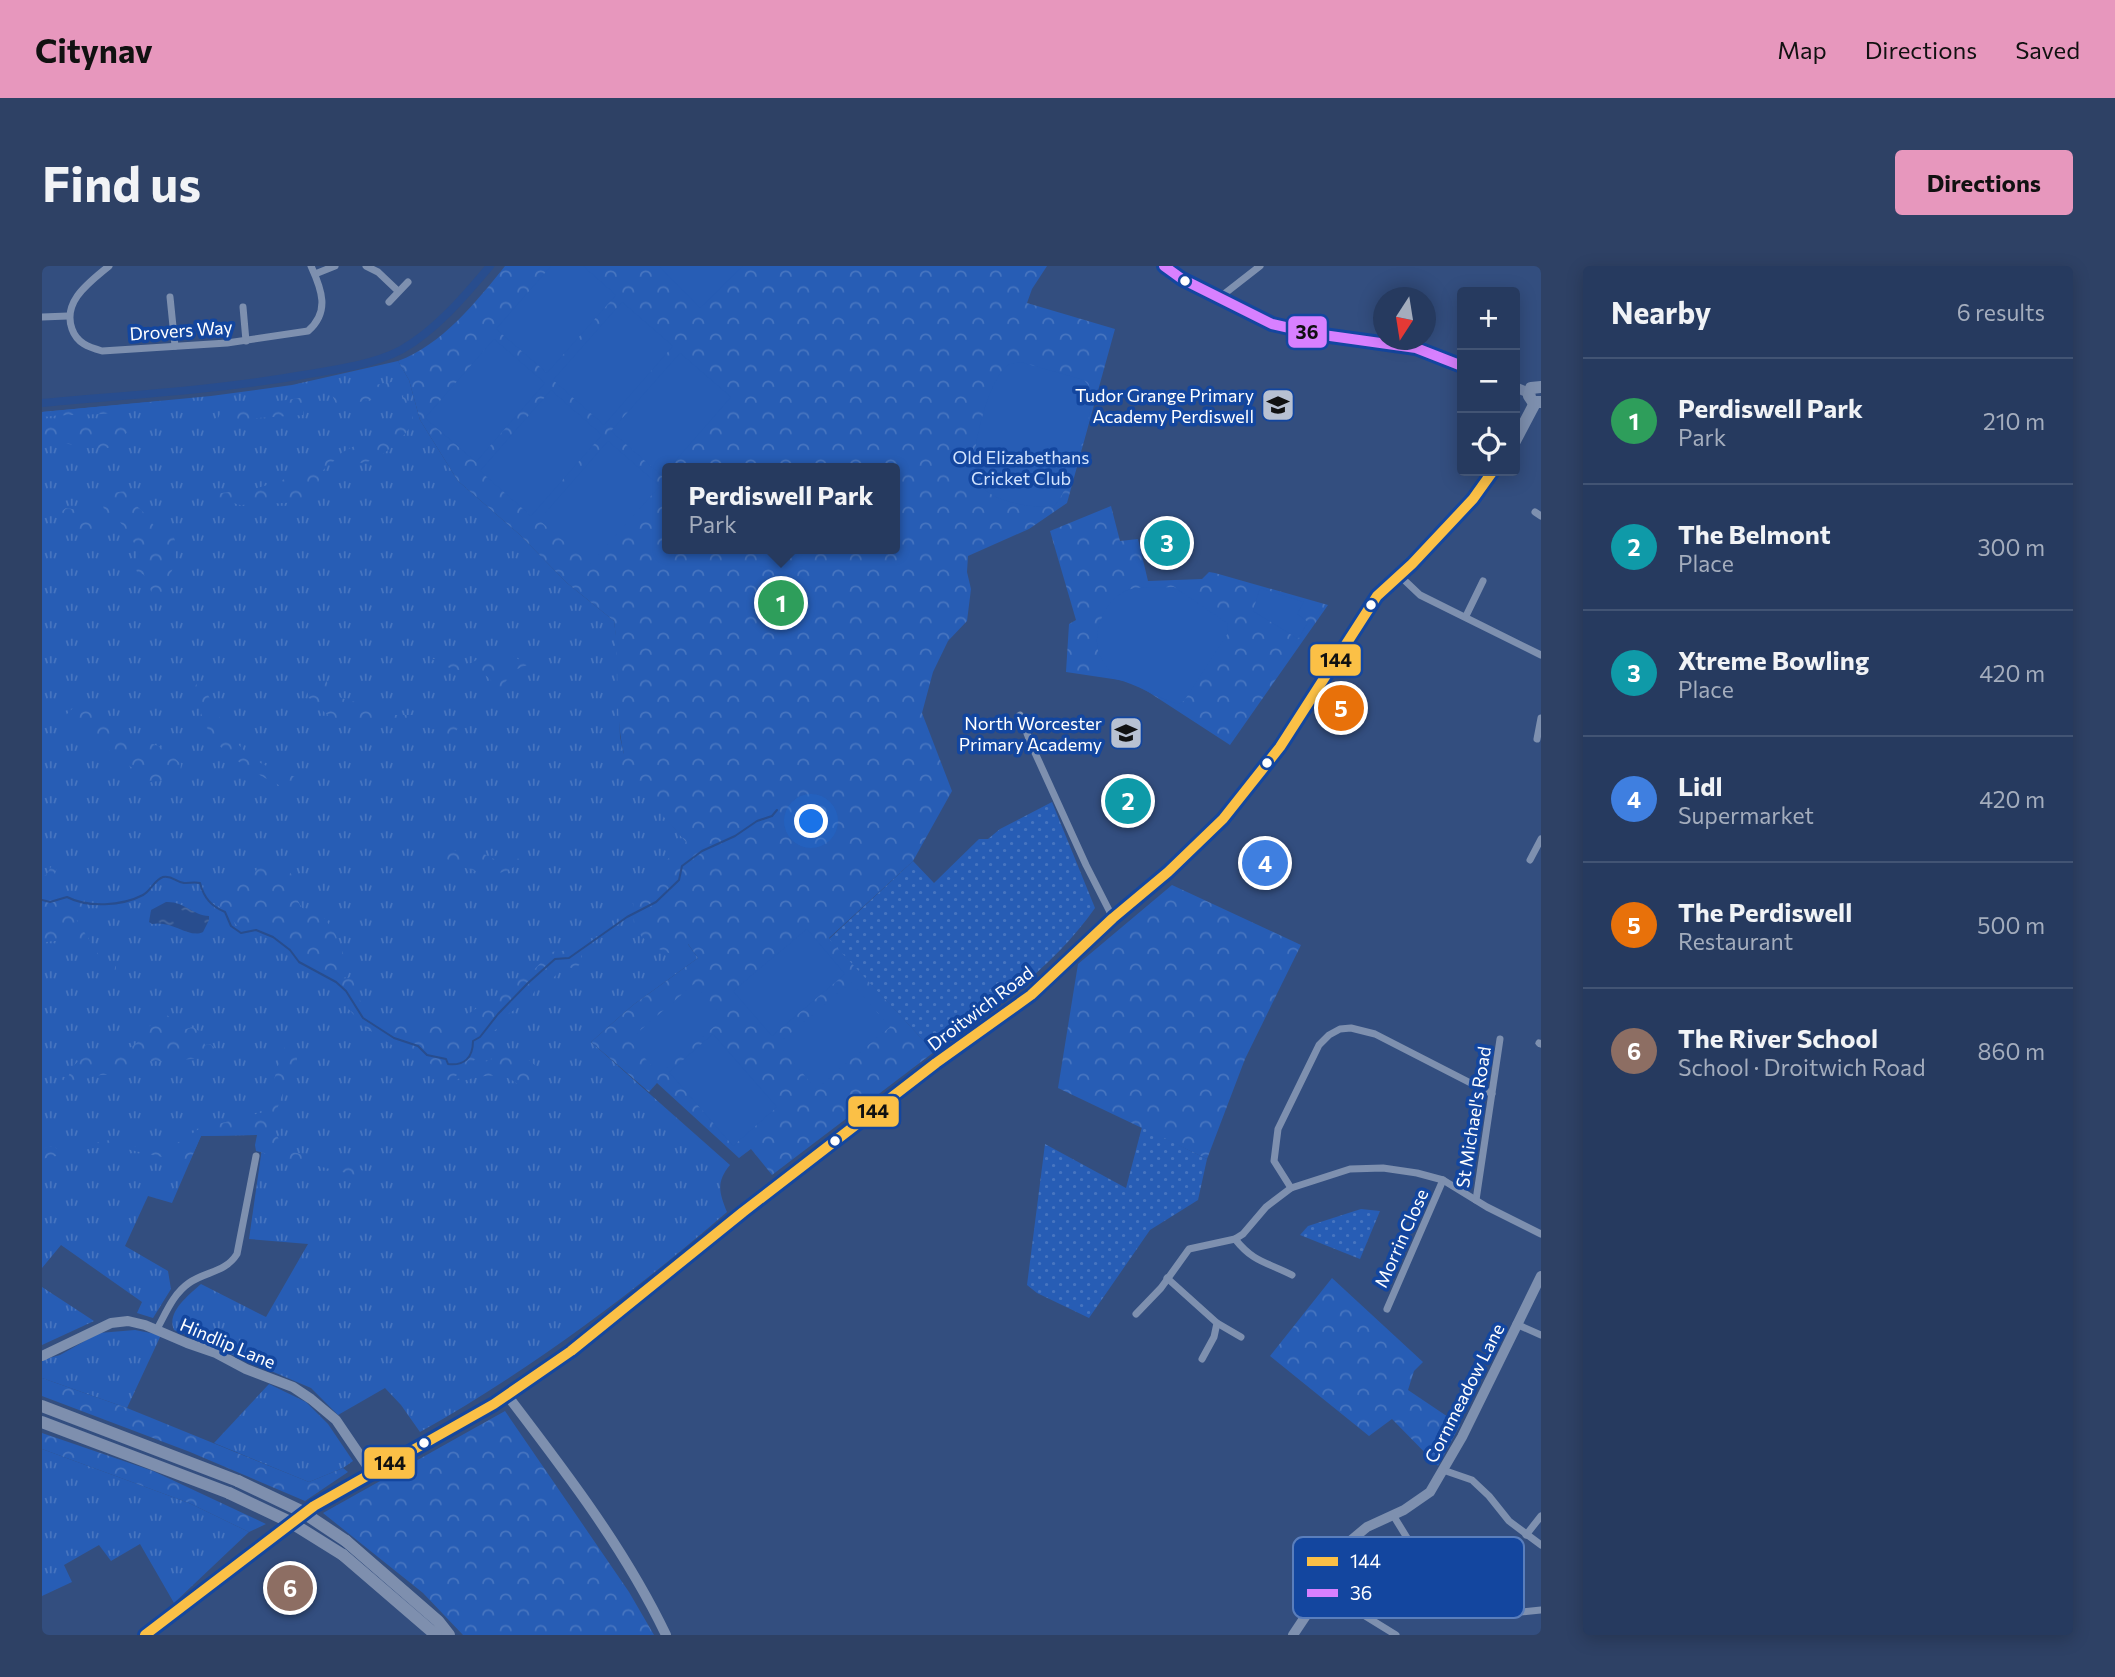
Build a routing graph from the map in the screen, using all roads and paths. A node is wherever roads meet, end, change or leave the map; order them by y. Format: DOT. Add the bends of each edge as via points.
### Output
graph roads {
  1 [pos="109,266"];
  2 [pos="311,266"];
  3 [pos="335,266"];
  4 [pos="366,266"];
  5 [pos="1164,266"];
  6 [pos="1259,266"];
  7 [pos="315,274"];
  8 [pos="408,282"];
  9 [pos="398,291"];
  10 [pos="170,296"];
  11 [pos="1219,298"];
  12 [pos="389,302"];
  13 [pos="243,307"];
  14 [pos="68,316"];
  15 [pos="42,317"];
  16 [pos="246,341"];
  17 [pos="175,346"];
  18 [pos="1457,364"];
  19 [pos="1520,389"];
  20 [pos="1537,396"];
  21 [pos="1520,431"];
  22 [pos="1489,476"];
  23 [pos="1400,576"];
  24 [pos="1483,581"];
  25 [pos="1466,616"];
  26 [pos="1541,655"];
  27 [pos="1020,715"];
  28 [pos="1541,718"];
  29 [pos="1537,739"];
  30 [pos="1541,839"];
  31 [pos="1531,860"];
  32 [pos="1113,918"];
  33 [pos="1500,1039"];
  34 [pos="1492,1094"];
  35 [pos="256,1156"];
  36 [pos="1443,1180"];
  37 [pos="1292,1188"];
  38 [pos="1476,1200"];
  39 [pos="1541,1234"];
  40 [pos="1235,1239"];
  41 [pos="1541,1276"];
  42 [pos="1167,1278"];
  43 [pos="1281,1280"];
  44 [pos="1387,1309"];
  45 [pos="1136,1314"];
  46 [pos="1217,1323"];
  47 [pos="1516,1324"];
  48 [pos="157,1329"];
  49 [pos="1541,1335"];
  50 [pos="1241,1337"];
  51 [pos="42,1356"];
  52 [pos="1202,1359"];
  53 [pos="507,1395"];
  54 [pos="42,1406"];
  55 [pos="42,1422"];
  56 [pos="1443,1470"];
  57 [pos="372,1473"];
  58 [pos="1393,1515"];
  59 [pos="1541,1516"];
  60 [pos="1525,1535"];
  61 [pos="1355,1537"];
  62 [pos="1407,1537"];
  63 [pos="1541,1545"];
  64 [pos="1304,1618"];
  65 [pos="1368,1618"];
  66 [pos="145,1635"];
  67 [pos="436,1635"];
  68 [pos="449,1635"];
  69 [pos="666,1635"];
  70 [pos="1293,1635"];
  71 [pos="1396,1635"];
  1 -- 14 [label="street" via="74,300"];
  2 -- 7 [label="street, Drovers Way"];
  3 -- 7 [label="street"];
  4 -- 9 [label="street"];
  5 -- 11 [label="main road"];
  6 -- 11 [label="street"];
  7 -- 16 [label="street, Drovers Way" via="323,305 316,324 308,331"];
  8 -- 9 [label="street"];
  9 -- 12 [label="street"];
  10 -- 17 [label="street"];
  11 -- 18 [label="main road" via="1278,326 1416,348"];
  13 -- 16 [label="street"];
  14 -- 15 [label="street"];
  14 -- 17 [label="street, Drovers Way" via="78,340 102,351"];
  16 -- 17 [label="street, Drovers Way"];
  19 -- 20 [label="main road"];
  20 -- 21 [label="main road"];
  22 -- 23 [label="main road, Droitwich Road"];
  23 -- 25 [label="street" via="1420,595"];
  23 -- 32 [label="main road, Droitwich Road" via="1377,596 1280,747 1244,794 1168,872"];
  24 -- 25 [label="street"];
  25 -- 26 [label="street"];
  27 -- 32 [label="street"];
  28 -- 29 [label="street"];
  30 -- 31 [label="street"];
  32 -- 53 [label="main road, Droitwich Road" via="1031,995 752,1205 571,1351"];
  33 -- 34 [label="street, St Michael's Road"];
  34 -- 37 [label="street" via="1375,1034 1340,1029 1319,1045 1278,1129 1274,1161"];
  34 -- 38 [label="street, St Michael's Road"];
  35 -- 48 [label="street" via="237,1254 230,1264 179,1291"];
  36 -- 37 [label="street" via="1372,1168"];
  36 -- 38 [label="street"];
  36 -- 44 [label="street, Morrin Close"];
  37 -- 40 [label="street"];
  38 -- 39 [label="street"];
  40 -- 42 [label="street" via="1189,1249"];
  40 -- 43 [label="street" via="1246,1254 1289,1273"];
  41 -- 47 [label="street, Cornmeadow Lane"];
  42 -- 45 [label="street"];
  42 -- 46 [label="street"];
  46 -- 50 [label="street"];
  46 -- 52 [label="street"];
  47 -- 49 [label="street"];
  47 -- 56 [label="street, Cornmeadow Lane"];
  48 -- 51 [label="street, Hindlip Lane" via="128,1321 110,1323"];
  48 -- 57 [label="street, Hindlip Lane" via="311,1399 336,1420"];
  53 -- 57 [label="main road, Droitwich Road"];
  53 -- 69 [label="street" via="646,1593"];
  54 -- 68 [label="highway, bridge" via="238,1481 301,1511 346,1541"];
  55 -- 67 [label="highway, bridge" via="229,1493 290,1522 343,1555"];
  56 -- 58 [label="street, Cornmeadow Lane" via="1430,1492"];
  56 -- 60 [label="street" via="1472,1480"];
  57 -- 66 [label="main road, Droitwich Road" via="314,1506"];
  58 -- 61 [label="street, Cornmeadow Lane"];
  58 -- 62 [label="street"];
  59 -- 60 [label="street"];
  60 -- 63 [label="street"];
  64 -- 70 [label="street, Cornmeadow Lane"];
  65 -- 71 [label="street"];
}
